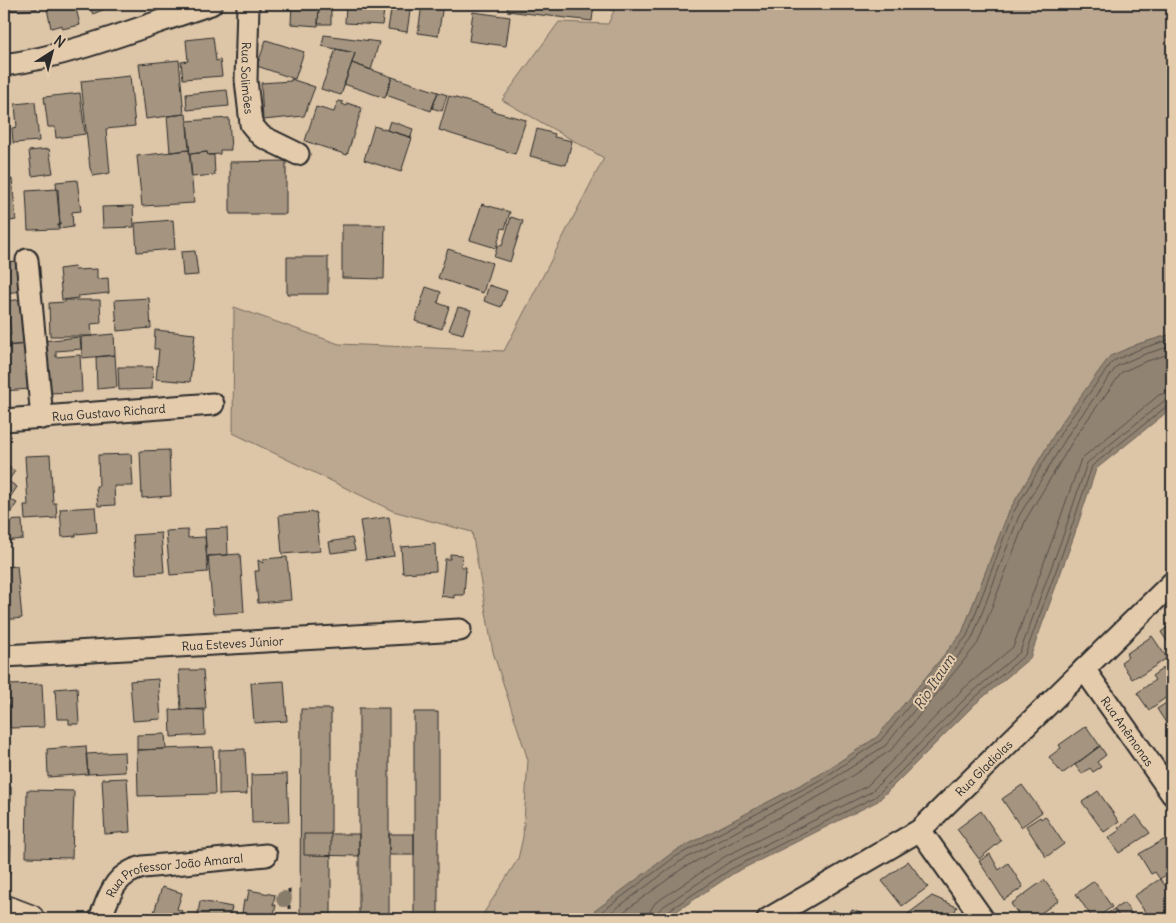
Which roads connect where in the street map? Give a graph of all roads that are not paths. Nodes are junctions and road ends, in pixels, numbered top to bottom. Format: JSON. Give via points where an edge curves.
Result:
{"nodes":[{"id":1,"x":211,"y":4,"type":"edge"},
{"id":2,"x":248,"y":4,"type":"edge"},
{"id":3,"x":4,"y":65,"type":"edge"},
{"id":4,"x":298,"y":154,"type":"dead end"},
{"id":5,"x":27,"y":260,"type":"dead end"},
{"id":6,"x":214,"y":404,"type":"dead end"},
{"id":7,"x":42,"y":418,"type":"junction"},
{"id":8,"x":4,"y":420,"type":"edge"},
{"id":9,"x":1172,"y":584,"type":"edge"},
{"id":10,"x":460,"y":630,"type":"dead end"},
{"id":11,"x":4,"y":656,"type":"edge"},
{"id":12,"x":1084,"y":669,"type":"junction"},
{"id":13,"x":1172,"y":794,"type":"edge"},
{"id":14,"x":920,"y":830,"type":"junction"},
{"id":15,"x":266,"y":854,"type":"dead end"},
{"id":16,"x":4,"y":909,"type":"edge"},
{"id":17,"x":30,"y":919,"type":"edge"},
{"id":18,"x":100,"y":919,"type":"edge"},
{"id":19,"x":768,"y":919,"type":"edge"},
{"id":20,"x":983,"y":919,"type":"edge"}],
"edges":[{"from":1,"to":3,"type":"street","via":[[64,53]]},
{"from":2,"to":4,"type":"street","name":"Rua Solimões","via":[[246,80],[251,124],[261,136]]},
{"from":5,"to":7,"type":"street"},
{"from":6,"to":7,"type":"street","name":"Rua Gustavo Richard"},
{"from":7,"to":8,"type":"street","name":"Rua Gustavo Richard"},
{"from":9,"to":12,"type":"street","name":"Rua Gladiolas"},
{"from":10,"to":11,"type":"street","name":"Rua Esteves Júnior"},
{"from":12,"to":13,"type":"street","name":"Rua Anêmonas"},
{"from":12,"to":14,"type":"street","name":"Rua Gladiolas"},
{"from":14,"to":19,"type":"street","name":"Rua Gladiolas"},
{"from":14,"to":20,"type":"street"},
{"from":15,"to":18,"type":"street","name":"Rua Professor João Amaral","via":[[132,870],[113,887]]},
{"from":16,"to":17,"type":"main road"}]}
